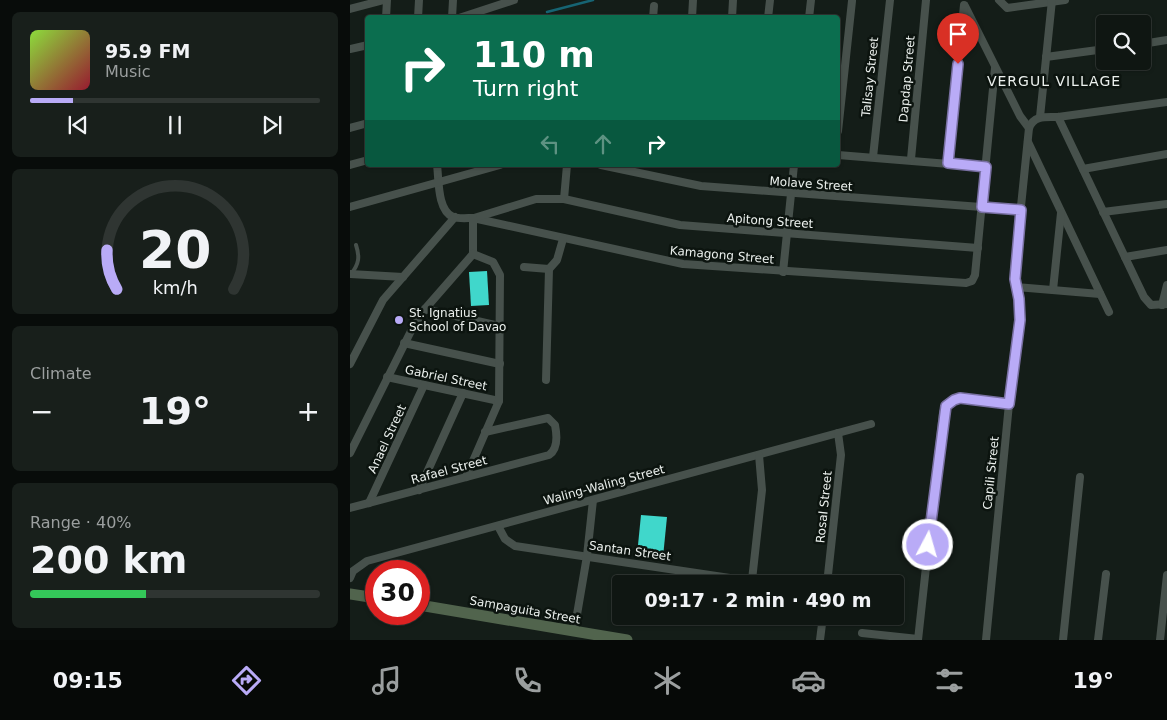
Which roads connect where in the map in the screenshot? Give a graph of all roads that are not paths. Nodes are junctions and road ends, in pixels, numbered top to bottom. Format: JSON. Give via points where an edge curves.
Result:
{"nodes":[{"id":1,"x":386,"y":0,"type":"edge"},
{"id":2,"x":419,"y":0,"type":"edge"},
{"id":3,"x":453,"y":0,"type":"edge"},
{"id":4,"x":486,"y":0,"type":"edge"},
{"id":5,"x":514,"y":0,"type":"edge"},
{"id":6,"x":693,"y":0,"type":"edge"},
{"id":7,"x":734,"y":0,"type":"edge"},
{"id":8,"x":770,"y":0,"type":"edge"},
{"id":9,"x":811,"y":0,"type":"edge"},
{"id":10,"x":890,"y":0,"type":"edge"},
{"id":11,"x":926,"y":0,"type":"edge"},
{"id":12,"x":999,"y":0,"type":"edge"},
{"id":13,"x":1065,"y":0,"type":"edge"},
{"id":14,"x":852,"y":1,"type":"edge"},
{"id":15,"x":1052,"y":1,"type":"edge"},
{"id":16,"x":963,"y":2,"type":"edge"},
{"id":17,"x":654,"y":6,"type":"dead end"},
{"id":18,"x":350,"y":9,"type":"edge"},
{"id":19,"x":485,"y":9,"type":"junction"},
{"id":20,"x":386,"y":15,"type":"edge"},
{"id":21,"x":418,"y":15,"type":"edge"},
{"id":22,"x":452,"y":15,"type":"edge"},
{"id":23,"x":468,"y":15,"type":"edge"},
{"id":24,"x":653,"y":15,"type":"edge"},
{"id":25,"x":692,"y":15,"type":"edge"},
{"id":26,"x":732,"y":15,"type":"edge"},
{"id":27,"x":768,"y":15,"type":"edge"},
{"id":28,"x":809,"y":15,"type":"edge"},
{"id":29,"x":1167,"y":40,"type":"edge"},
{"id":30,"x":1151,"y":43,"type":"edge"},
{"id":31,"x":365,"y":46,"type":"edge"},
{"id":32,"x":350,"y":49,"type":"edge"},
{"id":33,"x":1096,"y":50,"type":"edge"},
{"id":34,"x":1046,"y":58,"type":"junction"},
{"id":35,"x":995,"y":68,"type":"junction"},
{"id":36,"x":1167,"y":102,"type":"edge"},
{"id":37,"x":840,"y":112,"type":"edge"},
{"id":38,"x":1040,"y":117,"type":"junction"},
{"id":39,"x":1058,"y":117,"type":"junction"},
{"id":40,"x":365,"y":124,"type":"edge"},
{"id":41,"x":350,"y":128,"type":"edge"},
{"id":42,"x":1029,"y":128,"type":"junction"},
{"id":43,"x":1027,"y":141,"type":"junction"},
{"id":44,"x":1167,"y":154,"type":"edge"},
{"id":45,"x":840,"y":155,"type":"edge"},
{"id":46,"x":872,"y":156,"type":"junction"},
{"id":47,"x":911,"y":159,"type":"junction"},
{"id":48,"x":365,"y":161,"type":"edge"},
{"id":49,"x":948,"y":163,"type":"junction"},
{"id":50,"x":350,"y":165,"type":"edge"},
{"id":51,"x":437,"y":167,"type":"edge"},
{"id":52,"x":493,"y":167,"type":"edge"},
{"id":53,"x":567,"y":167,"type":"edge"},
{"id":54,"x":613,"y":167,"type":"edge"},
{"id":55,"x":794,"y":167,"type":"edge"},
{"id":56,"x":986,"y":167,"type":"junction"},
{"id":57,"x":1083,"y":169,"type":"junction"},
{"id":58,"x":439,"y":182,"type":"junction"},
{"id":59,"x":791,"y":194,"type":"junction"},
{"id":60,"x":564,"y":199,"type":"junction"},
{"id":61,"x":1167,"y":204,"type":"edge"},
{"id":62,"x":350,"y":207,"type":"edge"},
{"id":63,"x":982,"y":207,"type":"junction"},
{"id":64,"x":1021,"y":210,"type":"junction"},
{"id":65,"x":1103,"y":212,"type":"junction"},
{"id":66,"x":1062,"y":213,"type":"junction"},
{"id":67,"x":455,"y":218,"type":"junction"},
{"id":68,"x":473,"y":218,"type":"junction"},
{"id":69,"x":788,"y":234,"type":"junction"},
{"id":70,"x":562,"y":238,"type":"junction"},
{"id":71,"x":356,"y":245,"type":"dead end"},
{"id":72,"x":978,"y":248,"type":"junction"},
{"id":73,"x":1167,"y":250,"type":"edge"},
{"id":74,"x":473,"y":254,"type":"junction"},
{"id":75,"x":1125,"y":257,"type":"junction"},
{"id":76,"x":524,"y":267,"type":"dead end"},
{"id":77,"x":549,"y":269,"type":"junction"},
{"id":78,"x":783,"y":272,"type":"junction"},
{"id":79,"x":350,"y":275,"type":"edge"},
{"id":80,"x":402,"y":277,"type":"junction"},
{"id":81,"x":1167,"y":285,"type":"edge"},
{"id":82,"x":1016,"y":287,"type":"junction"},
{"id":83,"x":1053,"y":290,"type":"junction"},
{"id":84,"x":1100,"y":294,"type":"junction"},
{"id":85,"x":1165,"y":304,"type":"edge"},
{"id":86,"x":425,"y":309,"type":"junction"},
{"id":87,"x":1109,"y":312,"type":"dead end"},
{"id":88,"x":499,"y":326,"type":"junction"},
{"id":89,"x":404,"y":343,"type":"junction"},
{"id":90,"x":350,"y":364,"type":"edge"},
{"id":91,"x":500,"y":364,"type":"junction"},
{"id":92,"x":387,"y":377,"type":"junction"},
{"id":93,"x":546,"y":380,"type":"dead end"},
{"id":94,"x":424,"y":385,"type":"junction"},
{"id":95,"x":463,"y":393,"type":"junction"},
{"id":96,"x":499,"y":401,"type":"junction"},
{"id":97,"x":1009,"y":404,"type":"junction"},
{"id":98,"x":871,"y":424,"type":"dead end"},
{"id":99,"x":485,"y":432,"type":"junction"},
{"id":100,"x":838,"y":433,"type":"junction"},
{"id":101,"x":350,"y":453,"type":"edge"},
{"id":102,"x":759,"y":455,"type":"junction"},
{"id":103,"x":466,"y":477,"type":"junction"},
{"id":104,"x":1080,"y":477,"type":"dead end"},
{"id":105,"x":419,"y":490,"type":"junction"},
{"id":106,"x":593,"y":500,"type":"junction"},
{"id":107,"x":370,"y":503,"type":"junction"},
{"id":108,"x":350,"y":508,"type":"edge"},
{"id":109,"x":498,"y":526,"type":"junction"},
{"id":110,"x":587,"y":556,"type":"junction"},
{"id":111,"x":1106,"y":574,"type":"dead end"},
{"id":112,"x":718,"y":575,"type":"edge"},
{"id":113,"x":753,"y":575,"type":"edge"},
{"id":114,"x":828,"y":575,"type":"edge"},
{"id":115,"x":1167,"y":575,"type":"edge"},
{"id":116,"x":350,"y":578,"type":"edge"},
{"id":117,"x":350,"y":594,"type":"edge"},
{"id":118,"x":365,"y":596,"type":"edge"},
{"id":119,"x":430,"y":608,"type":"edge"},
{"id":120,"x":822,"y":625,"type":"edge"},
{"id":121,"x":862,"y":634,"type":"dead end"},
{"id":122,"x":573,"y":636,"type":"edge"},
{"id":123,"x":627,"y":640,"type":"edge"},
{"id":124,"x":820,"y":640,"type":"edge"},
{"id":125,"x":918,"y":640,"type":"edge"},
{"id":126,"x":986,"y":640,"type":"edge"},
{"id":127,"x":1063,"y":640,"type":"edge"},
{"id":128,"x":1098,"y":640,"type":"edge"},
{"id":129,"x":1160,"y":640,"type":"edge"}],
"edges":[{"from":1,"to":18,"type":"street"},
{"from":1,"to":20,"type":"street"},
{"from":2,"to":21,"type":"street"},
{"from":3,"to":22,"type":"street"},
{"from":4,"to":19,"type":"street"},
{"from":5,"to":19,"type":"street"},
{"from":6,"to":25,"type":"street"},
{"from":7,"to":26,"type":"street"},
{"from":8,"to":27,"type":"street"},
{"from":9,"to":28,"type":"street"},
{"from":10,"to":46,"type":"street","name":"Talisay Street"},
{"from":11,"to":47,"type":"street","name":"Dapdap Street"},
{"from":12,"to":15,"type":"street","via":[[1007,8]]},
{"from":13,"to":15,"type":"street"},
{"from":14,"to":37,"type":"street"},
{"from":15,"to":34,"type":"street"},
{"from":16,"to":35,"type":"street"},
{"from":16,"to":49,"type":"street"},
{"from":17,"to":24,"type":"street"},
{"from":19,"to":23,"type":"street"},
{"from":29,"to":30,"type":"street"},
{"from":31,"to":32,"type":"street"},
{"from":33,"to":34,"type":"street"},
{"from":34,"to":38,"type":"street"},
{"from":35,"to":42,"type":"street"},
{"from":35,"to":56,"type":"street"},
{"from":36,"to":39,"type":"street"},
{"from":38,"to":39,"type":"street"},
{"from":38,"to":42,"type":"street"},
{"from":39,"to":57,"type":"street"},
{"from":40,"to":41,"type":"street"},
{"from":42,"to":43,"type":"street","name":"Capili Street"},
{"from":43,"to":64,"type":"street","name":"Capili Street"},
{"from":43,"to":66,"type":"street"},
{"from":44,"to":57,"type":"street"},
{"from":45,"to":46,"type":"street"},
{"from":46,"to":47,"type":"street"},
{"from":47,"to":49,"type":"street"},
{"from":48,"to":50,"type":"street"},
{"from":49,"to":56,"type":"street"},
{"from":51,"to":58,"type":"street"},
{"from":52,"to":58,"type":"street"},
{"from":53,"to":60,"type":"street"},
{"from":54,"to":59,"type":"street","name":"Molave Street","via":[[685,183]]},
{"from":55,"to":59,"type":"street"},
{"from":56,"to":63,"type":"street"},
{"from":57,"to":65,"type":"street"},
{"from":58,"to":62,"type":"street"},
{"from":58,"to":67,"type":"street","via":[[444,206]]},
{"from":59,"to":63,"type":"street","name":"Molave Street"},
{"from":59,"to":69,"type":"street"},
{"from":60,"to":68,"type":"street","name":"Apitong Street","via":[[536,199]]},
{"from":60,"to":69,"type":"street","name":"Apitong Street","via":[[680,225]]},
{"from":61,"to":65,"type":"street"},
{"from":63,"to":64,"type":"street","name":"Molave Street"},
{"from":63,"to":72,"type":"street"},
{"from":64,"to":82,"type":"street","name":"Capili Street"},
{"from":65,"to":75,"type":"street"},
{"from":66,"to":83,"type":"street"},
{"from":66,"to":84,"type":"street"},
{"from":67,"to":68,"type":"street"},
{"from":67,"to":80,"type":"street"},
{"from":68,"to":70,"type":"street","name":"Kamagong Street"},
{"from":68,"to":74,"type":"street"},
{"from":69,"to":72,"type":"street","name":"Apitong Street"},
{"from":69,"to":78,"type":"street"},
{"from":70,"to":77,"type":"street","via":[[557,260]]},
{"from":70,"to":78,"type":"street","name":"Kamagong Street","via":[[683,264]]},
{"from":71,"to":79,"type":"lane","via":[[359,262]]},
{"from":72,"to":78,"type":"street","name":"Kamagong Street","via":[[975,275],[966,282]]},
{"from":73,"to":75,"type":"street"},
{"from":74,"to":86,"type":"street"},
{"from":74,"to":88,"type":"street","via":[[493,262],[499,271]]},
{"from":75,"to":85,"type":"street","via":[[1147,302],[1150,305]]},
{"from":76,"to":77,"type":"street"},
{"from":77,"to":93,"type":"street"},
{"from":79,"to":80,"type":"street"},
{"from":80,"to":90,"type":"street","via":[[373,318]]},
{"from":81,"to":85,"type":"street"},
{"from":82,"to":83,"type":"street"},
{"from":82,"to":97,"type":"street","name":"Capili Street","via":[[1020,309]]},
{"from":83,"to":84,"type":"street"},
{"from":84,"to":87,"type":"street"},
{"from":86,"to":88,"type":"street"},
{"from":86,"to":89,"type":"street"},
{"from":88,"to":91,"type":"street"},
{"from":89,"to":91,"type":"street"},
{"from":89,"to":92,"type":"street"},
{"from":91,"to":96,"type":"street"},
{"from":92,"to":94,"type":"street","name":"Gabriel Street"},
{"from":92,"to":101,"type":"street"},
{"from":94,"to":95,"type":"street","name":"Gabriel Street"},
{"from":94,"to":107,"type":"street","name":"Anael Street"},
{"from":95,"to":96,"type":"street","name":"Gabriel Street"},
{"from":95,"to":105,"type":"street"},
{"from":96,"to":99,"type":"street"},
{"from":97,"to":125,"type":"street","via":[[960,398],[946,406]]},
{"from":97,"to":126,"type":"street","name":"Capili Street"},
{"from":98,"to":100,"type":"street","name":"Waling-Waling Street"},
{"from":99,"to":103,"type":"street"},
{"from":99,"to":103,"type":"street","name":"Rafael Street","via":[[548,418],[556,429],[556,445],[553,452]]},
{"from":100,"to":102,"type":"street","name":"Waling-Waling Street"},
{"from":100,"to":114,"type":"street","name":"Rosal Street","via":[[841,455]]},
{"from":102,"to":106,"type":"street","name":"Waling-Waling Street"},
{"from":102,"to":113,"type":"street","via":[[762,490]]},
{"from":103,"to":105,"type":"street","name":"Rafael Street"},
{"from":104,"to":127,"type":"street"},
{"from":105,"to":107,"type":"street","name":"Rafael Street"},
{"from":106,"to":109,"type":"street","name":"Waling-Waling Street"},
{"from":106,"to":110,"type":"street"},
{"from":107,"to":108,"type":"street","name":"Rafael Street"},
{"from":109,"to":110,"type":"street","name":"Santan Street","via":[[504,539],[515,546]]},
{"from":109,"to":116,"type":"street","name":"Waling-Waling Street","via":[[367,561],[353,571]]},
{"from":110,"to":112,"type":"street","name":"Santan Street"},
{"from":110,"to":122,"type":"street"},
{"from":111,"to":128,"type":"street"},
{"from":115,"to":129,"type":"street"},
{"from":117,"to":118,"type":"street"},
{"from":119,"to":122,"type":"street","name":"Sampaguita Street"},
{"from":120,"to":124,"type":"street"},
{"from":121,"to":125,"type":"street"},
{"from":122,"to":123,"type":"street","name":"Sampaguita Street"}]}
